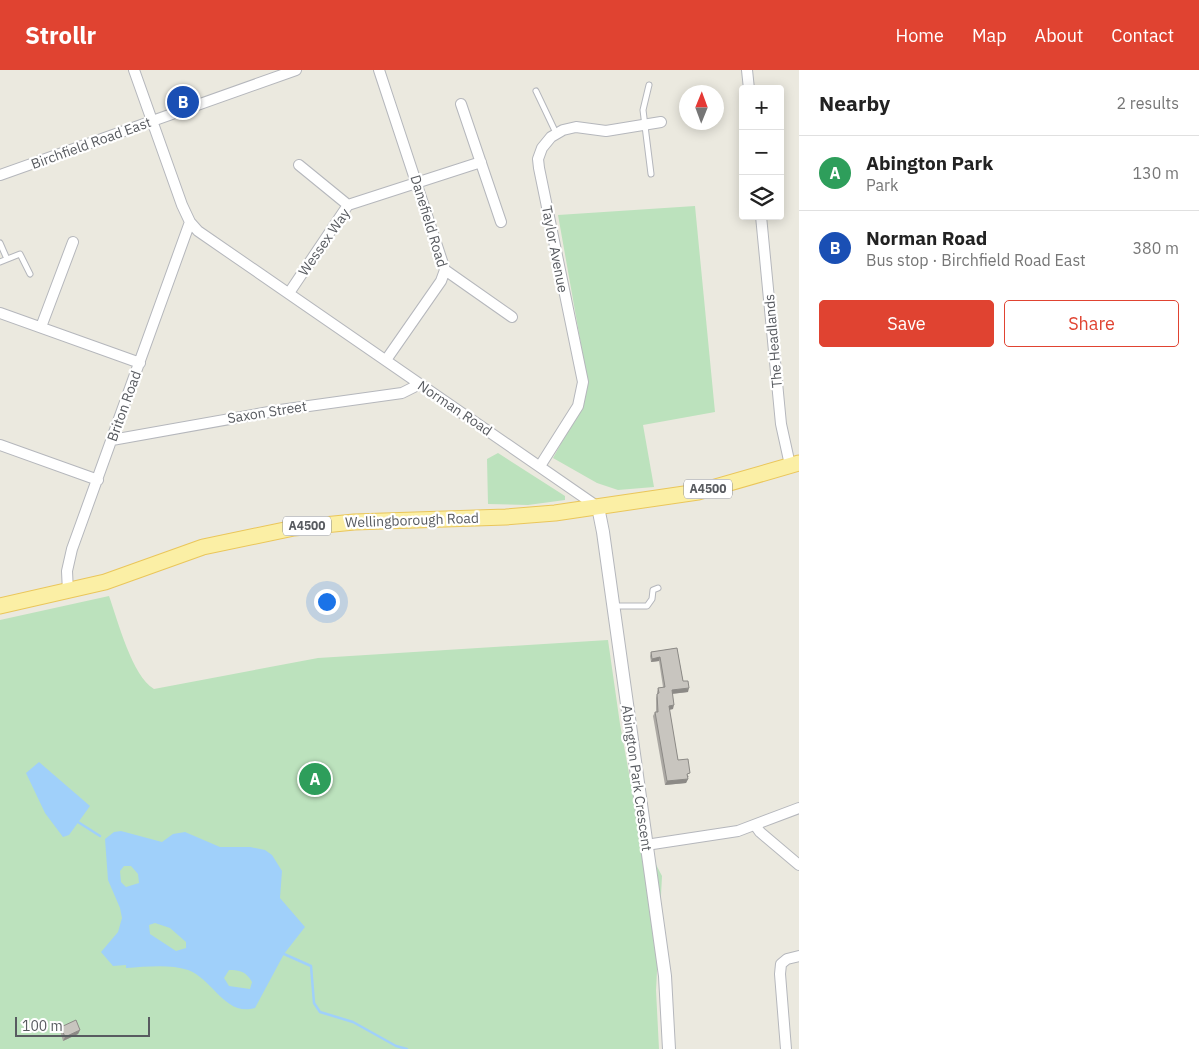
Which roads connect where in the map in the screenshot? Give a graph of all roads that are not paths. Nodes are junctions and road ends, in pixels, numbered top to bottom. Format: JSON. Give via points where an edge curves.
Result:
{"nodes":[{"id":1,"x":134,"y":70,"type":"edge"},
{"id":2,"x":296,"y":70,"type":"edge"},
{"id":3,"x":379,"y":70,"type":"edge"},
{"id":4,"x":747,"y":70,"type":"edge"},
{"id":5,"x":268,"y":74,"type":"edge"},
{"id":6,"x":649,"y":85,"type":"dead end"},
{"id":7,"x":749,"y":85,"type":"edge"},
{"id":8,"x":536,"y":91,"type":"dead end"},
{"id":9,"x":461,"y":104,"type":"dead end"},
{"id":10,"x":153,"y":121,"type":"junction"},
{"id":11,"x":661,"y":122,"type":"dead end"},
{"id":12,"x":645,"y":123,"type":"junction"},
{"id":13,"x":556,"y":133,"type":"junction"},
{"id":14,"x":481,"y":162,"type":"junction"},
{"id":15,"x":298,"y":165,"type":"dead end"},
{"id":16,"x":651,"y":174,"type":"dead end"},
{"id":17,"x":0,"y":175,"type":"edge"},
{"id":18,"x":418,"y":183,"type":"junction"},
{"id":19,"x":348,"y":205,"type":"junction"},
{"id":20,"x":761,"y":220,"type":"edge"},
{"id":21,"x":190,"y":222,"type":"junction"},
{"id":22,"x":501,"y":222,"type":"dead end"},
{"id":23,"x":73,"y":242,"type":"dead end"},
{"id":24,"x":0,"y":243,"type":"edge"},
{"id":25,"x":7,"y":259,"type":"junction"},
{"id":26,"x":0,"y":262,"type":"edge"},
{"id":27,"x":445,"y":270,"type":"junction"},
{"id":28,"x":30,"y":274,"type":"dead end"},
{"id":29,"x":289,"y":293,"type":"junction"},
{"id":30,"x":0,"y":313,"type":"edge"},
{"id":31,"x":512,"y":317,"type":"dead end"},
{"id":32,"x":41,"y":327,"type":"junction"},
{"id":33,"x":386,"y":360,"type":"junction"},
{"id":34,"x":140,"y":363,"type":"junction"},
{"id":35,"x":420,"y":384,"type":"junction"},
{"id":36,"x":112,"y":440,"type":"junction"},
{"id":37,"x":0,"y":445,"type":"edge"},
{"id":38,"x":794,"y":464,"type":"edge"},
{"id":39,"x":540,"y":466,"type":"junction"},
{"id":40,"x":98,"y":480,"type":"junction"},
{"id":41,"x":598,"y":507,"type":"junction"},
{"id":42,"x":658,"y":588,"type":"dead end"},
{"id":43,"x":68,"y":592,"type":"junction"},
{"id":44,"x":0,"y":606,"type":"edge"},
{"id":45,"x":614,"y":606,"type":"junction"},
{"id":46,"x":799,"y":808,"type":"edge"},
{"id":47,"x":755,"y":825,"type":"junction"},
{"id":48,"x":646,"y":844,"type":"junction"},
{"id":49,"x":799,"y":865,"type":"edge"},
{"id":50,"x":799,"y":956,"type":"edge"},
{"id":51,"x":669,"y":1049,"type":"edge"},
{"id":52,"x":786,"y":1049,"type":"edge"}],
"edges":[{"from":1,"to":10,"type":"street"},
{"from":2,"to":5,"type":"street","name":"Birchfield Road East"},
{"from":3,"to":18,"type":"street","name":"Danefield Road"},
{"from":4,"to":7,"type":"street"},
{"from":5,"to":10,"type":"street","name":"Birchfield Road East"},
{"from":6,"to":12,"type":"lane","via":[[644,100]]},
{"from":8,"to":13,"type":"lane"},
{"from":9,"to":14,"type":"street"},
{"from":10,"to":17,"type":"street","name":"Birchfield Road East"},
{"from":10,"to":21,"type":"street"},
{"from":11,"to":12,"type":"street"},
{"from":12,"to":13,"type":"street","via":[[606,131],[569,128]]},
{"from":12,"to":16,"type":"lane"},
{"from":13,"to":39,"type":"street","name":"Taylor Avenue","via":[[542,148],[538,160],[583,382],[578,406]]},
{"from":14,"to":18,"type":"street","name":"Wessex Way"},
{"from":14,"to":22,"type":"street"},
{"from":15,"to":19,"type":"street"},
{"from":18,"to":19,"type":"street","name":"Wessex Way"},
{"from":18,"to":27,"type":"street","name":"Danefield Road"},
{"from":19,"to":29,"type":"street","name":"Wessex Way"},
{"from":20,"to":38,"type":"street","name":"The Headlands","via":[[781,424]]},
{"from":21,"to":29,"type":"street","name":"Norman Road","via":[[210,240]]},
{"from":21,"to":34,"type":"street","name":"Briton Road"},
{"from":23,"to":32,"type":"street"},
{"from":24,"to":25,"type":"lane"},
{"from":25,"to":26,"type":"lane"},
{"from":25,"to":28,"type":"lane","via":[[20,254]]},
{"from":27,"to":31,"type":"street"},
{"from":27,"to":33,"type":"street","name":"Danefield Road","via":[[441,281]]},
{"from":29,"to":33,"type":"street","name":"Norman Road"},
{"from":30,"to":32,"type":"street"},
{"from":32,"to":34,"type":"street"},
{"from":33,"to":35,"type":"street","name":"Norman Road"},
{"from":34,"to":36,"type":"street","name":"Briton Road"},
{"from":35,"to":36,"type":"street","name":"Saxon Street","via":[[402,393],[280,410]]},
{"from":35,"to":39,"type":"street","name":"Norman Road"},
{"from":36,"to":40,"type":"street","name":"Briton Road"},
{"from":37,"to":40,"type":"street"},
{"from":38,"to":41,"type":"main road","name":"Wellingborough Road","number":"A4500","via":[[698,492]]},
{"from":39,"to":41,"type":"street","name":"Norman Road"},
{"from":40,"to":43,"type":"street","name":"Briton Road","via":[[68,561]]},
{"from":41,"to":43,"type":"main road","name":"Wellingborough Road","number":"A4500","via":[[506,517],[354,522],[294,528],[202,548]]},
{"from":41,"to":45,"type":"street","name":"Abington Park Crescent"},
{"from":42,"to":45,"type":"lane","via":[[653,590],[648,606]]},
{"from":43,"to":44,"type":"main road","name":"Wellingborough Road","number":"A4500"},
{"from":45,"to":48,"type":"street","name":"Abington Park Crescent"},
{"from":46,"to":47,"type":"street"},
{"from":47,"to":48,"type":"street","via":[[726,834]]},
{"from":47,"to":49,"type":"street"},
{"from":48,"to":51,"type":"street","name":"Abington Park Crescent","via":[[668,1004]]},
{"from":50,"to":52,"type":"street","via":[[781,964]]}]}
